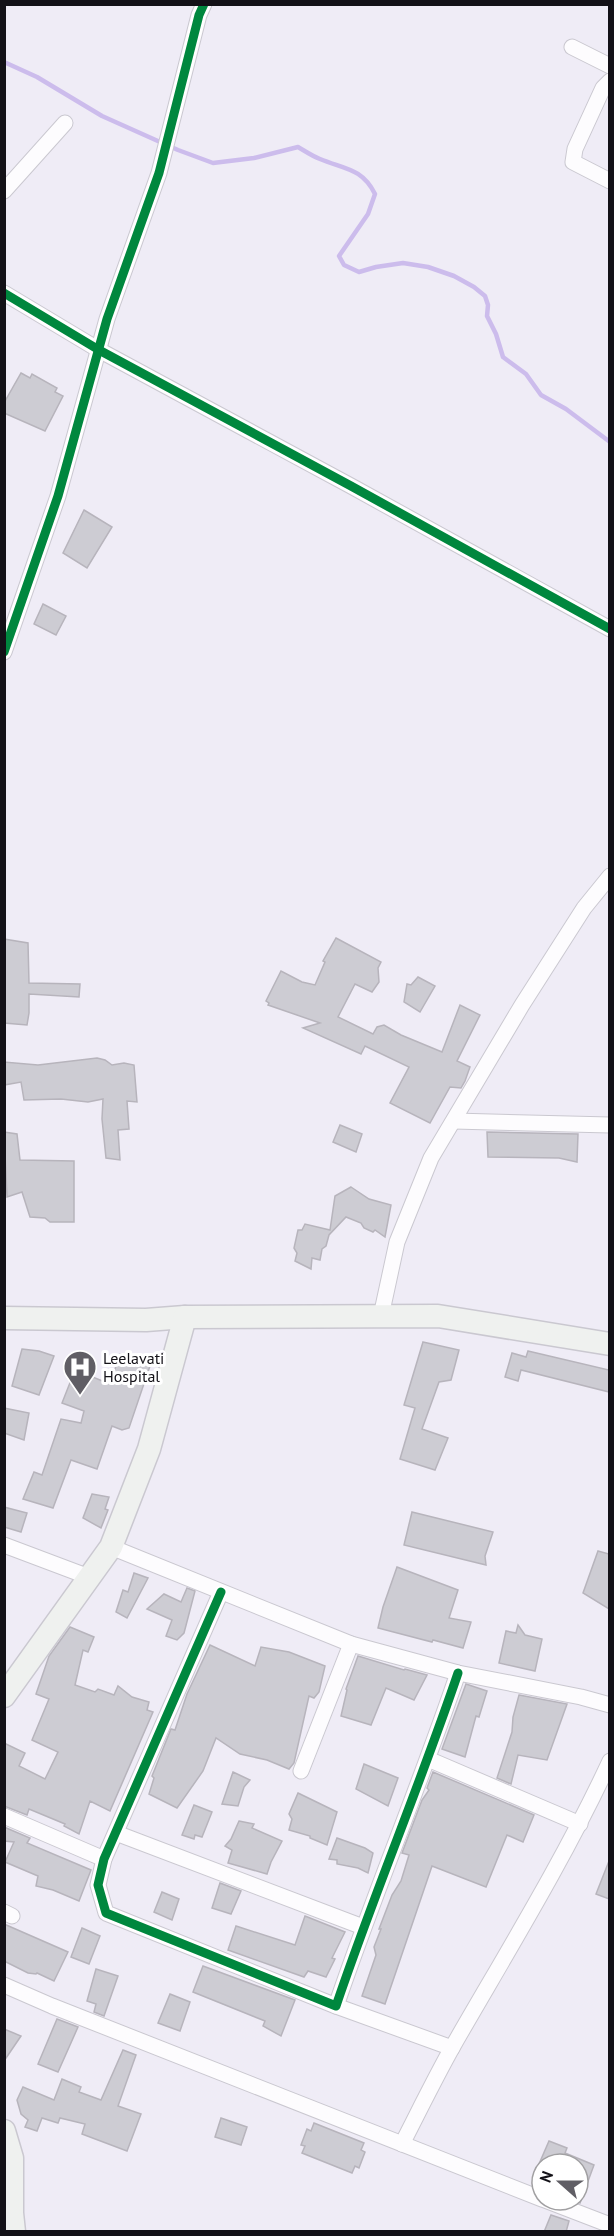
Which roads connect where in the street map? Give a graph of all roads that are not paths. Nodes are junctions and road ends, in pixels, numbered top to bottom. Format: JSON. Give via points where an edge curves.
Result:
{"nodes":[{"id":1,"x":204,"y":4,"type":"edge"},
{"id":2,"x":572,"y":47,"type":"dead end"},
{"id":3,"x":609,"y":66,"type":"edge"},
{"id":4,"x":609,"y":81,"type":"edge"},
{"id":5,"x":65,"y":123,"type":"dead end"},
{"id":6,"x":609,"y":181,"type":"edge"},
{"id":7,"x":4,"y":191,"type":"edge"},
{"id":8,"x":4,"y":293,"type":"edge"},
{"id":9,"x":99,"y":350,"type":"junction"},
{"id":10,"x":609,"y":629,"type":"edge"},
{"id":11,"x":4,"y":652,"type":"edge"},
{"id":12,"x":609,"y":876,"type":"edge"},
{"id":13,"x":454,"y":1121,"type":"junction"},
{"id":14,"x":609,"y":1125,"type":"edge"},
{"id":15,"x":381,"y":1316,"type":"junction"},
{"id":16,"x":186,"y":1317,"type":"junction"},
{"id":17,"x":4,"y":1318,"type":"edge"},
{"id":18,"x":609,"y":1344,"type":"edge"},
{"id":19,"x":4,"y":1545,"type":"edge"},
{"id":20,"x":111,"y":1547,"type":"junction"},
{"id":21,"x":89,"y":1577,"type":"junction"},
{"id":22,"x":221,"y":1592,"type":"junction"},
{"id":23,"x":351,"y":1644,"type":"junction"},
{"id":24,"x":458,"y":1673,"type":"junction"},
{"id":25,"x":4,"y":1695,"type":"edge"},
{"id":26,"x":609,"y":1705,"type":"edge"},
{"id":27,"x":428,"y":1759,"type":"junction"},
{"id":28,"x":609,"y":1761,"type":"edge"},
{"id":29,"x":301,"y":1771,"type":"dead end"},
{"id":30,"x":4,"y":1816,"type":"edge"},
{"id":31,"x":580,"y":1824,"type":"junction"},
{"id":32,"x":116,"y":1833,"type":"junction"},
{"id":33,"x":104,"y":1859,"type":"junction"},
{"id":34,"x":363,"y":1927,"type":"junction"},
{"id":35,"x":4,"y":1985,"type":"edge"},
{"id":36,"x":336,"y":2006,"type":"junction"},
{"id":37,"x":452,"y":2049,"type":"junction"},
{"id":38,"x":4,"y":2131,"type":"edge"},
{"id":39,"x":402,"y":2144,"type":"junction"},
{"id":40,"x":530,"y":2194,"type":"edge"},
{"id":41,"x":575,"y":2212,"type":"edge"},
{"id":42,"x":609,"y":2226,"type":"edge"},
{"id":43,"x":14,"y":2232,"type":"edge"}],
"edges":[{"from":1,"to":9,"type":"street","via":[[159,172]]},
{"from":2,"to":3,"type":"street"},
{"from":4,"to":6,"type":"street","via":[[575,149],[573,162]]},
{"from":5,"to":7,"type":"street"},
{"from":8,"to":9,"type":"street"},
{"from":9,"to":10,"type":"street"},
{"from":9,"to":11,"type":"street","via":[[58,496]]},
{"from":12,"to":13,"type":"street","via":[[571,928]]},
{"from":13,"to":14,"type":"street"},
{"from":13,"to":15,"type":"street","via":[[431,1158],[397,1242]]},
{"from":15,"to":16,"type":"main road"},
{"from":15,"to":18,"type":"main road","via":[[438,1316]]},
{"from":16,"to":17,"type":"main road"},
{"from":16,"to":20,"type":"main road","via":[[149,1449]]},
{"from":19,"to":21,"type":"street"},
{"from":20,"to":21,"type":"main road"},
{"from":20,"to":22,"type":"street"},
{"from":21,"to":25,"type":"main road"},
{"from":22,"to":23,"type":"street"},
{"from":22,"to":32,"type":"street"},
{"from":23,"to":24,"type":"street"},
{"from":23,"to":29,"type":"street"},
{"from":24,"to":26,"type":"street"},
{"from":24,"to":27,"type":"street"},
{"from":27,"to":31,"type":"street"},
{"from":27,"to":34,"type":"street"},
{"from":28,"to":31,"type":"street"},
{"from":30,"to":33,"type":"street"},
{"from":31,"to":37,"type":"street"},
{"from":32,"to":33,"type":"street"},
{"from":32,"to":34,"type":"street"},
{"from":33,"to":36,"type":"street","via":[[98,1885],[106,1913]]},
{"from":34,"to":36,"type":"street"},
{"from":35,"to":39,"type":"street"},
{"from":36,"to":37,"type":"street"},
{"from":37,"to":39,"type":"street"},
{"from":38,"to":43,"type":"main road","via":[[12,2158]]},
{"from":39,"to":40,"type":"street"},
{"from":41,"to":42,"type":"street"}]}
